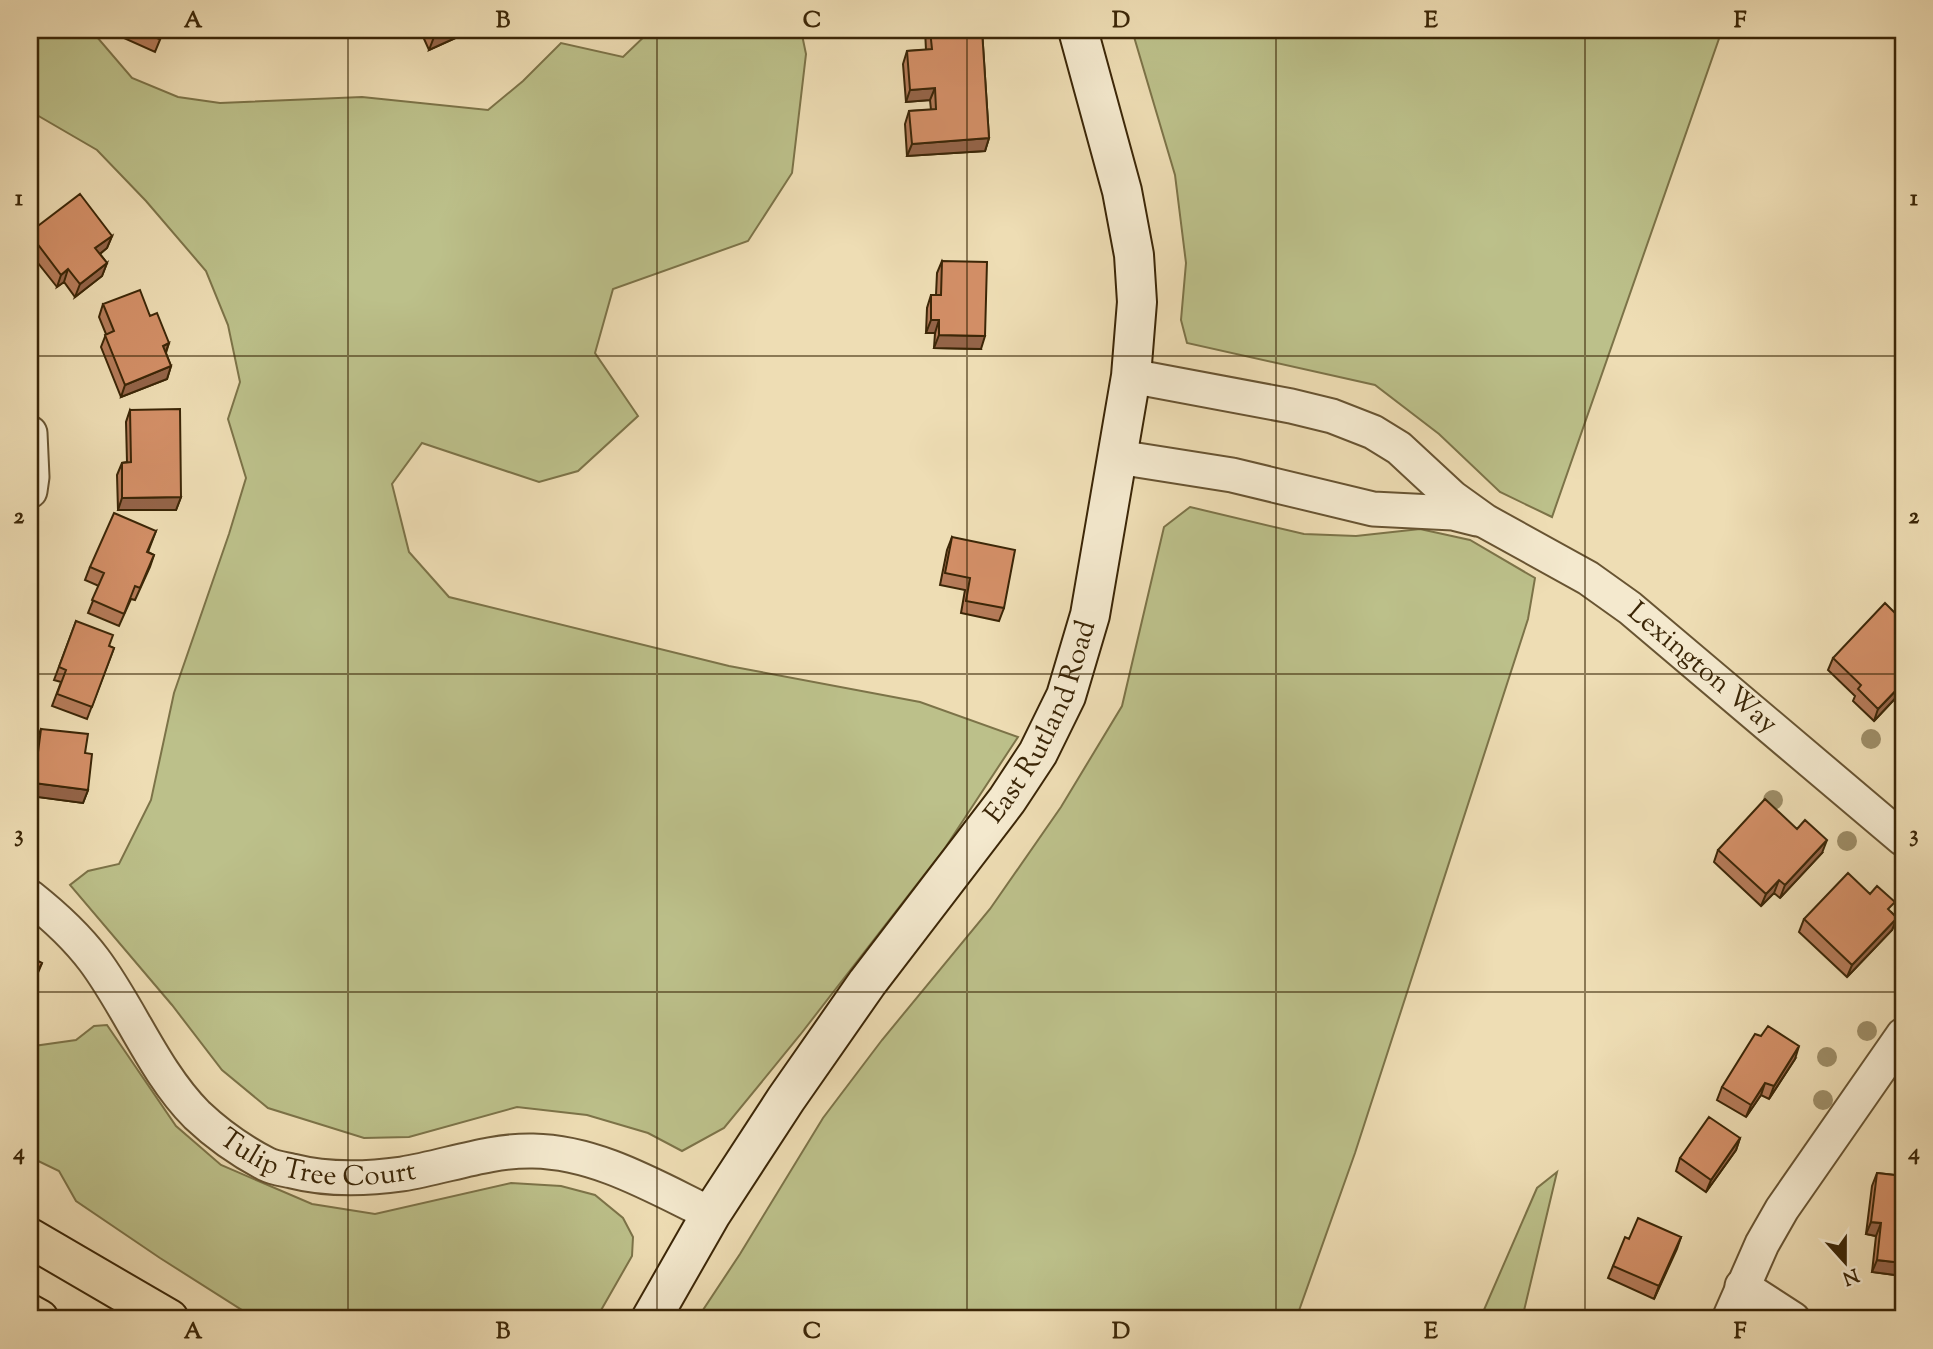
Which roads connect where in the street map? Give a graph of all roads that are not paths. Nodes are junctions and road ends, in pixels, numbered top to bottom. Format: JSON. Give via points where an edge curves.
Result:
{"nodes":[{"id":1,"x":1078,"y":30,"type":"edge"},
{"id":2,"x":1131,"y":376,"type":"junction"},
{"id":3,"x":30,"y":433,"type":"edge"},
{"id":4,"x":1118,"y":457,"type":"junction"},
{"id":5,"x":30,"y":491,"type":"edge"},
{"id":6,"x":1485,"y":521,"type":"junction"},
{"id":7,"x":1903,"y":839,"type":"edge"},
{"id":8,"x":30,"y":897,"type":"edge"},
{"id":9,"x":1903,"y":1035,"type":"edge"},
{"id":10,"x":711,"y":1214,"type":"junction"},
{"id":11,"x":30,"y":1238,"type":"edge"},
{"id":12,"x":1742,"y":1286,"type":"junction"},
{"id":13,"x":30,"y":1314,"type":"edge"},
{"id":14,"x":39,"y":1319,"type":"edge"},
{"id":15,"x":169,"y":1319,"type":"edge"},
{"id":16,"x":651,"y":1319,"type":"edge"},
{"id":17,"x":1729,"y":1319,"type":"edge"},
{"id":18,"x":1793,"y":1319,"type":"edge"}],
"edges":[{"from":1,"to":2,"type":"main road","name":"East Rutland Road","via":[[1122,191],[1133,255],[1136,302]]},
{"from":2,"to":4,"type":"main road","name":"East Rutland Road"},
{"from":2,"to":6,"type":"street","name":"Lexington Way","via":[[1292,406],[1373,432],[1399,448]]},
{"from":3,"to":5,"type":"street"},
{"from":4,"to":6,"type":"street","name":"Lexington Way","via":[[1232,475],[1373,509],[1453,513]]},
{"from":4,"to":10,"type":"main road","name":"East Rutland Road","via":[[1080,656],[1038,753],[824,1042]]},
{"from":6,"to":7,"type":"street","name":"Lexington Way","via":[[1588,578],[1630,608]]},
{"from":8,"to":10,"type":"street","name":"Tulip Tree Court","via":[[67,928],[94,960],[196,1114],[268,1165],[312,1177],[358,1178],[533,1151],[575,1156],[614,1168]]},
{"from":9,"to":12,"type":"street","via":[[1782,1209]]},
{"from":10,"to":16,"type":"main road","name":"East Rutland Road"},
{"from":11,"to":15,"type":"highway"},
{"from":12,"to":17,"type":"street"},
{"from":12,"to":18,"type":"street"},
{"from":13,"to":14,"type":"highway"}]}
